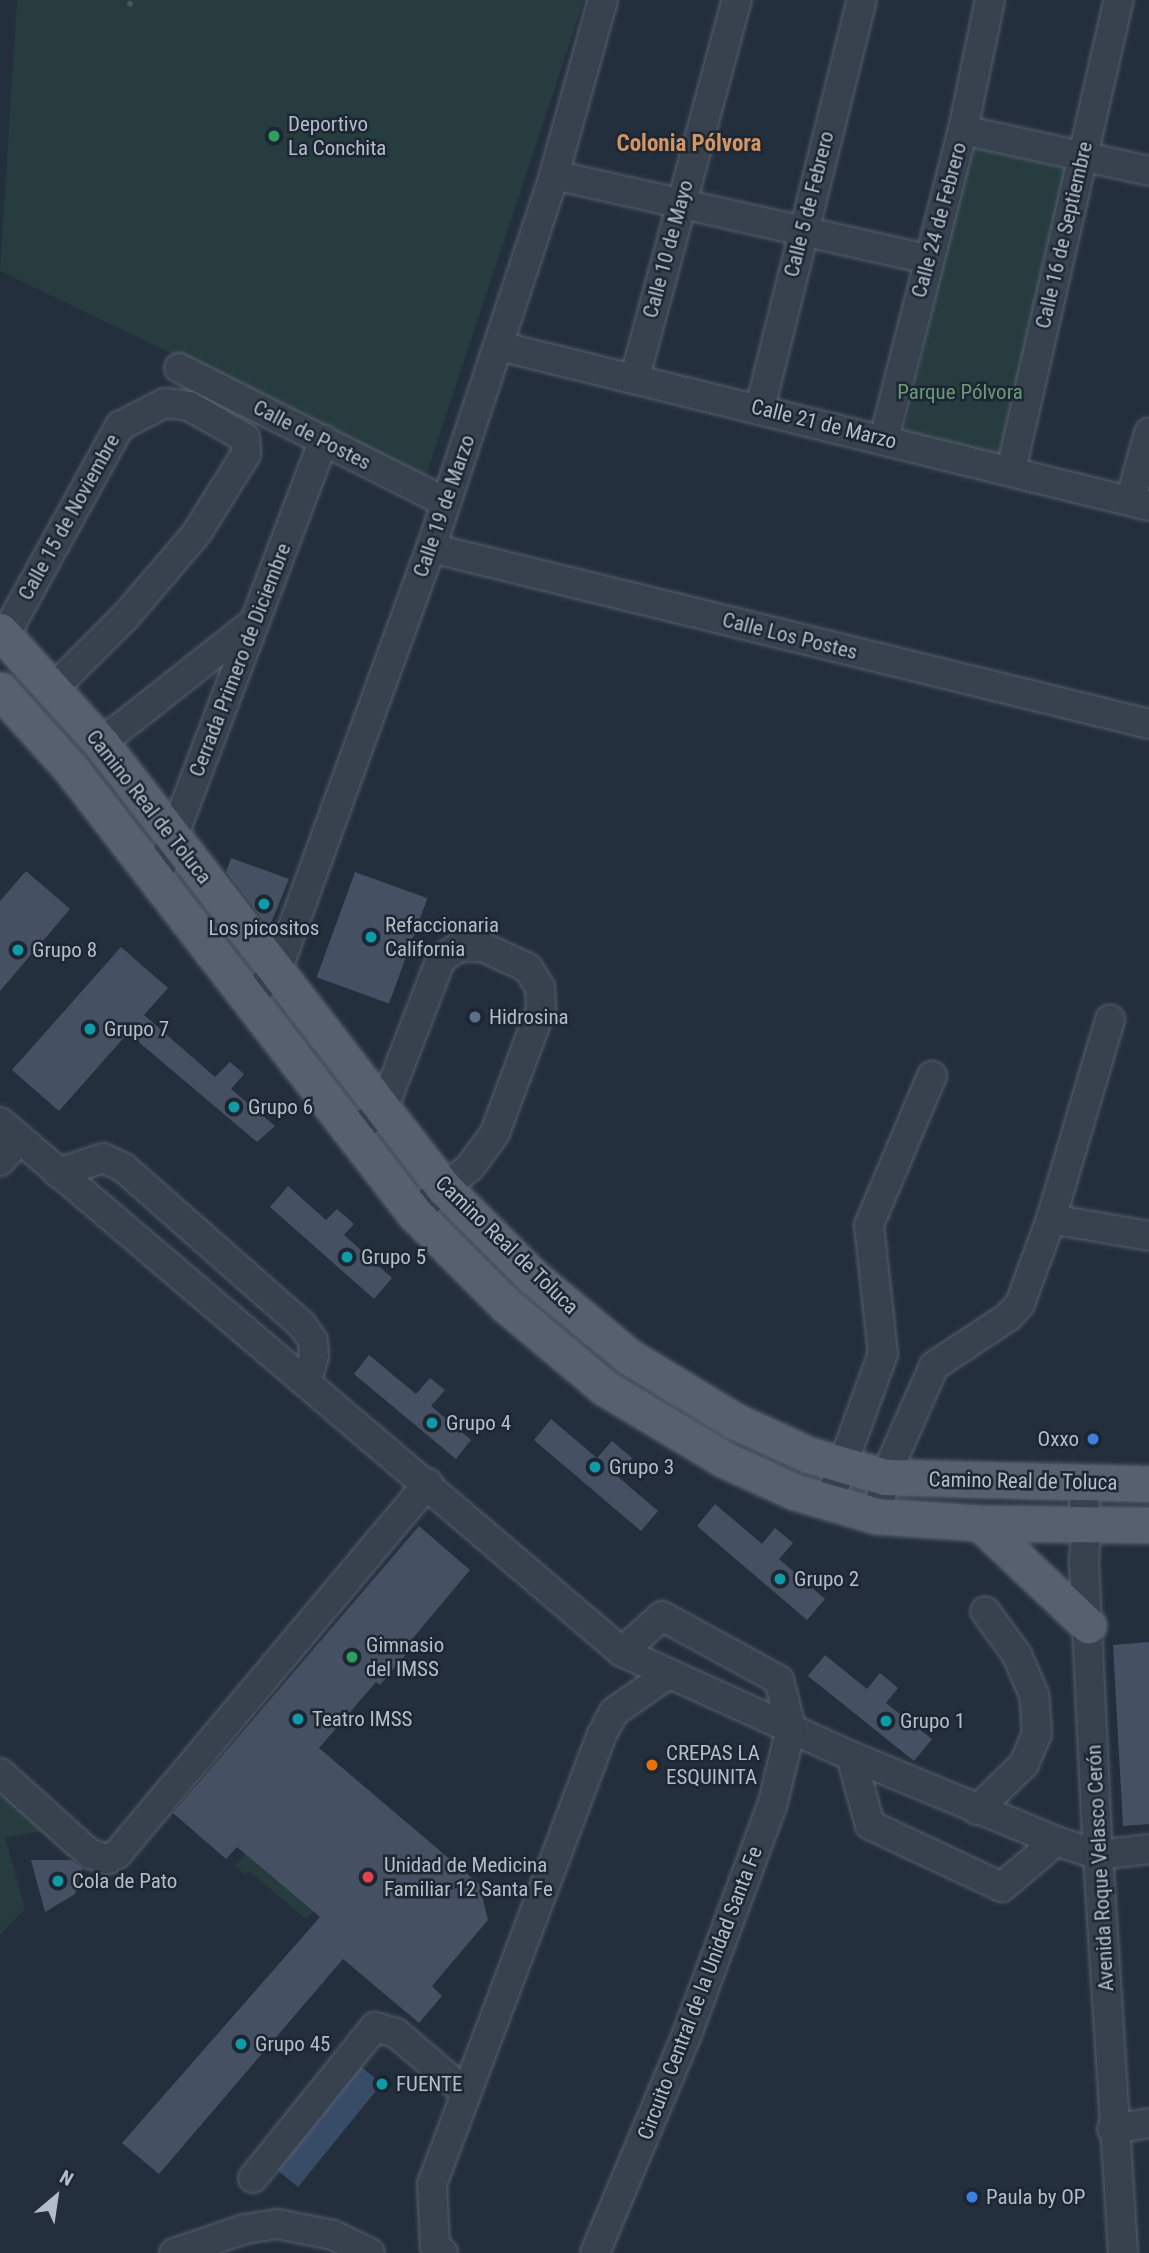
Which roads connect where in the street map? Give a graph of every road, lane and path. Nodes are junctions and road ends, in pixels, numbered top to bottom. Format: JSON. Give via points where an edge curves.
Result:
{"nodes":[{"id":1,"x":131,"y":0,"type":"edge"},
{"id":2,"x":603,"y":0,"type":"edge"},
{"id":3,"x":737,"y":0,"type":"edge"},
{"id":4,"x":862,"y":0,"type":"edge"},
{"id":5,"x":990,"y":0,"type":"edge"},
{"id":6,"x":1119,"y":0,"type":"edge"},
{"id":7,"x":129,"y":6,"type":"dead end"},
{"id":8,"x":963,"y":130,"type":"junction"},
{"id":9,"x":1082,"y":157,"type":"junction"},
{"id":10,"x":1149,"y":171,"type":"edge"},
{"id":11,"x":554,"y":175,"type":"junction"},
{"id":12,"x":678,"y":203,"type":"junction"},
{"id":13,"x":802,"y":230,"type":"junction"},
{"id":14,"x":928,"y":259,"type":"junction"},
{"id":15,"x":499,"y":346,"type":"junction"},
{"id":16,"x":179,"y":368,"type":"dead end"},
{"id":17,"x":635,"y":377,"type":"junction"},
{"id":18,"x":760,"y":408,"type":"junction"},
{"id":19,"x":1149,"y":433,"type":"edge"},
{"id":20,"x":884,"y":439,"type":"junction"},
{"id":21,"x":324,"y":440,"type":"junction"},
{"id":22,"x":1011,"y":470,"type":"junction"},
{"id":23,"x":446,"y":502,"type":"junction"},
{"id":24,"x":1140,"y":503,"type":"edge"},
{"id":25,"x":431,"y":548,"type":"junction"},
{"id":26,"x":255,"y":621,"type":"junction"},
{"id":27,"x":2,"y":633,"type":"edge"},
{"id":28,"x":30,"y":662,"type":"junction"},
{"id":29,"x":0,"y":688,"type":"edge"},
{"id":30,"x":54,"y":688,"type":"junction"},
{"id":31,"x":1147,"y":716,"type":"edge"},
{"id":32,"x":101,"y":743,"type":"junction"},
{"id":33,"x":171,"y":839,"type":"junction"},
{"id":34,"x":157,"y":880,"type":"junction"},
{"id":35,"x":278,"y":968,"type":"junction"},
{"id":36,"x":251,"y":998,"type":"junction"},
{"id":37,"x":1110,"y":1020,"type":"dead end"},
{"id":38,"x":932,"y":1076,"type":"dead end"},
{"id":39,"x":383,"y":1109,"type":"junction"},
{"id":40,"x":9,"y":1131,"type":"edge"},
{"id":41,"x":353,"y":1132,"type":"junction"},
{"id":42,"x":0,"y":1161,"type":"edge"},
{"id":43,"x":58,"y":1172,"type":"junction"},
{"id":44,"x":444,"y":1188,"type":"junction"},
{"id":45,"x":414,"y":1213,"type":"junction"},
{"id":46,"x":1052,"y":1219,"type":"junction"},
{"id":47,"x":1149,"y":1236,"type":"edge"},
{"id":48,"x":307,"y":1381,"type":"junction"},
{"id":49,"x":682,"y":1392,"type":"junction"},
{"id":50,"x":662,"y":1426,"type":"junction"},
{"id":51,"x":841,"y":1464,"type":"junction"},
{"id":52,"x":885,"y":1476,"type":"junction"},
{"id":53,"x":1082,"y":1482,"type":"junction"},
{"id":54,"x":428,"y":1483,"type":"junction"},
{"id":55,"x":1149,"y":1484,"type":"edge"},
{"id":56,"x":830,"y":1502,"type":"junction"},
{"id":57,"x":877,"y":1516,"type":"junction"},
{"id":58,"x":980,"y":1523,"type":"junction"},
{"id":59,"x":1087,"y":1525,"type":"junction"},
{"id":60,"x":1149,"y":1525,"type":"edge"},
{"id":61,"x":985,"y":1611,"type":"dead end"},
{"id":62,"x":1088,"y":1625,"type":"junction"},
{"id":63,"x":622,"y":1652,"type":"junction"},
{"id":64,"x":667,"y":1675,"type":"junction"},
{"id":65,"x":791,"y":1728,"type":"junction"},
{"id":66,"x":851,"y":1756,"type":"junction"},
{"id":67,"x":0,"y":1773,"type":"edge"},
{"id":68,"x":977,"y":1810,"type":"junction"},
{"id":69,"x":1056,"y":1842,"type":"junction"},
{"id":70,"x":1149,"y":1849,"type":"edge"},
{"id":71,"x":1098,"y":1855,"type":"junction"},
{"id":72,"x":467,"y":2093,"type":"junction"},
{"id":73,"x":1149,"y":2123,"type":"edge"},
{"id":74,"x":1112,"y":2129,"type":"junction"},
{"id":75,"x":253,"y":2178,"type":"dead end"},
{"id":76,"x":174,"y":2253,"type":"edge"},
{"id":77,"x":370,"y":2253,"type":"edge"},
{"id":78,"x":443,"y":2253,"type":"edge"},
{"id":79,"x":594,"y":2253,"type":"edge"},
{"id":80,"x":1122,"y":2253,"type":"edge"}],
"edges":[{"from":1,"to":7,"type":"path"},
{"from":2,"to":11,"type":"street","name":"Calle 19 de Marzo"},
{"from":3,"to":12,"type":"street","name":"Calle 10 de Mayo"},
{"from":4,"to":13,"type":"street","name":"Calle 5 de Febrero"},
{"from":5,"to":8,"type":"street","name":"Calle 24 de Febrero"},
{"from":6,"to":9,"type":"street","name":"Calle 16 de Septiembre"},
{"from":8,"to":9,"type":"street"},
{"from":8,"to":14,"type":"street","name":"Calle 24 de Febrero"},
{"from":9,"to":10,"type":"street"},
{"from":9,"to":22,"type":"street","name":"Calle 16 de Septiembre"},
{"from":11,"to":12,"type":"street"},
{"from":11,"to":15,"type":"street","name":"Calle 19 de Marzo"},
{"from":12,"to":13,"type":"street"},
{"from":12,"to":17,"type":"street","name":"Calle 10 de Mayo"},
{"from":13,"to":14,"type":"street"},
{"from":13,"to":18,"type":"street","name":"Calle 5 de Febrero"},
{"from":14,"to":20,"type":"street","name":"Calle 24 de Febrero"},
{"from":15,"to":17,"type":"street","name":"Calle 21 de Marzo"},
{"from":15,"to":23,"type":"street","name":"Calle 19 de Marzo"},
{"from":16,"to":21,"type":"street","name":"Calle de Postes"},
{"from":17,"to":18,"type":"street","name":"Calle 21 de Marzo"},
{"from":18,"to":20,"type":"street","name":"Calle 21 de Marzo"},
{"from":19,"to":24,"type":"street"},
{"from":20,"to":22,"type":"street","name":"Calle 21 de Marzo"},
{"from":21,"to":23,"type":"street","name":"Calle de Postes"},
{"from":21,"to":26,"type":"street","name":"Cerrada Primero de Diciembre"},
{"from":22,"to":24,"type":"street","name":"Calle 21 de Marzo"},
{"from":23,"to":25,"type":"street","name":"Calle 19 de Marzo"},
{"from":25,"to":31,"type":"street","name":"Calle Los Postes"},
{"from":25,"to":35,"type":"street","name":"Calle 19 de Marzo"},
{"from":26,"to":32,"type":"street"},
{"from":26,"to":33,"type":"street","name":"Cerrada Primero de Diciembre"},
{"from":27,"to":28,"type":"main road","name":"Camino Real de Toluca"},
{"from":27,"to":30,"type":"street","name":"Calle 15 de Noviembre","via":[[120,426],[165,403],[189,406],[245,438],[246,454],[196,534],[125,617]]},
{"from":28,"to":29,"type":"main road"},
{"from":28,"to":30,"type":"main road","name":"Camino Real de Toluca"},
{"from":29,"to":34,"type":"main road","name":"Camino Real de Toluca","via":[[71,769]]},
{"from":30,"to":32,"type":"main road","name":"Camino Real de Toluca"},
{"from":32,"to":33,"type":"main road","name":"Camino Real de Toluca"},
{"from":33,"to":34,"type":"street","name":"Cerrada Primero de Diciembre"},
{"from":33,"to":35,"type":"main road","name":"Camino Real de Toluca"},
{"from":34,"to":36,"type":"main road","name":"Camino Real de Toluca"},
{"from":35,"to":36,"type":"street","name":"Calle 19 de Marzo"},
{"from":35,"to":39,"type":"main road","name":"Camino Real de Toluca"},
{"from":36,"to":41,"type":"main road","name":"Camino Real de Toluca"},
{"from":37,"to":46,"type":"street"},
{"from":38,"to":51,"type":"street","via":[[869,1225],[883,1354]]},
{"from":39,"to":41,"type":"street"},
{"from":39,"to":44,"type":"main road","name":"Camino Real de Toluca"},
{"from":39,"to":44,"type":"street","via":[[441,959],[459,947],[483,947],[528,968],[540,986],[541,1009],[495,1133],[470,1167]]},
{"from":40,"to":42,"type":"street"},
{"from":40,"to":43,"type":"street"},
{"from":41,"to":45,"type":"main road","name":"Camino Real de Toluca"},
{"from":43,"to":48,"type":"street"},
{"from":43,"to":48,"type":"street","via":[[103,1158],[124,1168],[302,1325],[313,1341]]},
{"from":44,"to":45,"type":"street"},
{"from":44,"to":49,"type":"main road","name":"Camino Real de Toluca","via":[[551,1293],[628,1356]]},
{"from":45,"to":50,"type":"main road","name":"Camino Real de Toluca","via":[[506,1306],[605,1388]]},
{"from":46,"to":47,"type":"street"},
{"from":46,"to":52,"type":"street","via":[[1020,1304],[1009,1317],[934,1366]]},
{"from":48,"to":54,"type":"street"},
{"from":49,"to":50,"type":"main road"},
{"from":49,"to":51,"type":"main road","name":"Camino Real de Toluca","via":[[809,1455]]},
{"from":50,"to":56,"type":"main road","name":"Camino Real de Toluca","via":[[795,1492]]},
{"from":51,"to":52,"type":"main road","name":"Camino Real de Toluca"},
{"from":51,"to":56,"type":"street"},
{"from":52,"to":53,"type":"main road","name":"Camino Real de Toluca"},
{"from":52,"to":57,"type":"street"},
{"from":53,"to":55,"type":"main road","name":"Camino Real de Toluca"},
{"from":53,"to":59,"type":"street","name":"Avenida Roque Velasco Cerón"},
{"from":54,"to":63,"type":"street"},
{"from":54,"to":67,"type":"street","via":[[117,1854],[108,1859],[89,1854]]},
{"from":56,"to":57,"type":"main road","name":"Camino Real de Toluca"},
{"from":57,"to":58,"type":"main road","name":"Camino Real de Toluca"},
{"from":58,"to":59,"type":"main road","name":"Camino Real de Toluca"},
{"from":58,"to":62,"type":"main road"},
{"from":59,"to":60,"type":"main road","name":"Camino Real de Toluca"},
{"from":59,"to":62,"type":"street","name":"Avenida Roque Velasco Cerón"},
{"from":61,"to":68,"type":"street","via":[[1017,1655],[1030,1685],[1037,1734],[1024,1764]]},
{"from":62,"to":71,"type":"street","name":"Avenida Roque Velasco Cerón"},
{"from":63,"to":64,"type":"street"},
{"from":63,"to":65,"type":"street","via":[[662,1616],[779,1680]]},
{"from":64,"to":65,"type":"street"},
{"from":64,"to":72,"type":"street","via":[[614,1712],[602,1734]]},
{"from":65,"to":66,"type":"street"},
{"from":65,"to":79,"type":"street","name":"Circuito Central de la Unidad Santa Fe","via":[[772,1806],[692,2022]]},
{"from":66,"to":68,"type":"street"},
{"from":66,"to":69,"type":"street","via":[[870,1825],[1002,1887]]},
{"from":68,"to":69,"type":"street"},
{"from":69,"to":71,"type":"street"},
{"from":70,"to":71,"type":"street"},
{"from":71,"to":74,"type":"street","name":"Avenida Roque Velasco Cerón"},
{"from":72,"to":75,"type":"street","via":[[396,2032],[375,2027]]},
{"from":72,"to":78,"type":"street","via":[[432,2184],[435,2246]]},
{"from":73,"to":74,"type":"street"},
{"from":74,"to":80,"type":"street","name":"Avenida Roque Velasco Cerón"},
{"from":76,"to":77,"type":"street","via":[[276,2224],[333,2235]]}]}
